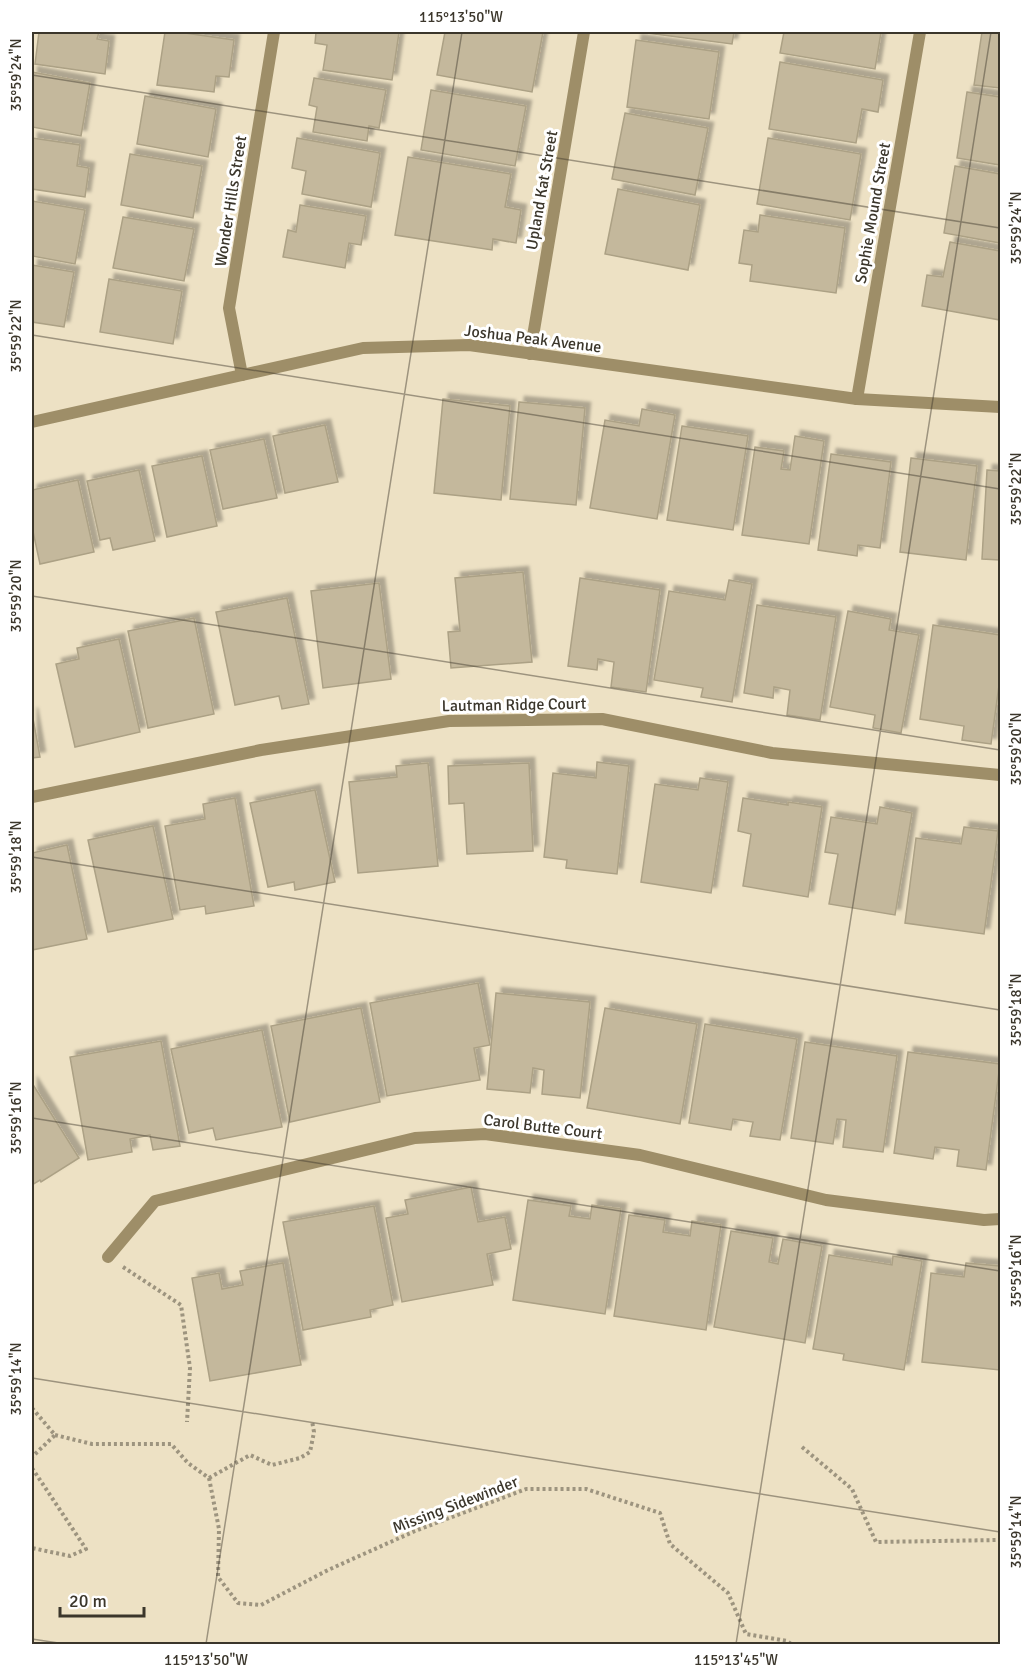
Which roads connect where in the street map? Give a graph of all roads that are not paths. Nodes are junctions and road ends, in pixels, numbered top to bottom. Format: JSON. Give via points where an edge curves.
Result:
{"nodes":[{"id":1,"x":274,"y":32,"type":"edge"},
{"id":2,"x":584,"y":32,"type":"edge"},
{"id":3,"x":920,"y":32,"type":"edge"},
{"id":4,"x":530,"y":354,"type":"junction"},
{"id":5,"x":242,"y":375,"type":"junction"},
{"id":6,"x":858,"y":399,"type":"junction"},
{"id":7,"x":1000,"y":407,"type":"edge"},
{"id":8,"x":32,"y":422,"type":"edge"},
{"id":9,"x":1000,"y":775,"type":"edge"},
{"id":10,"x":32,"y":797,"type":"edge"},
{"id":11,"x":1000,"y":1219,"type":"edge"},
{"id":12,"x":108,"y":1257,"type":"road end"}],
"edges":[{"from":1,"to":5,"type":"street","name":"Wonder Hills Street","via":[[229,308]]},
{"from":2,"to":4,"type":"street","name":"Upland Kat Street"},
{"from":3,"to":6,"type":"street","name":"Sophie Mound Street"},
{"from":4,"to":5,"type":"street","name":"Joshua Peak Avenue","via":[[469,345],[363,348]]},
{"from":4,"to":6,"type":"street","name":"Joshua Peak Avenue"},
{"from":5,"to":8,"type":"street","name":"Joshua Peak Avenue"},
{"from":6,"to":7,"type":"street","name":"Joshua Peak Avenue"},
{"from":9,"to":10,"type":"street","name":"Lautman Ridge Court","via":[[772,753],[602,719],[449,720],[261,750]]},
{"from":11,"to":12,"type":"street","name":"Carol Butte Court","via":[[826,1200],[640,1155],[485,1134],[415,1138],[154,1201]]}]}
